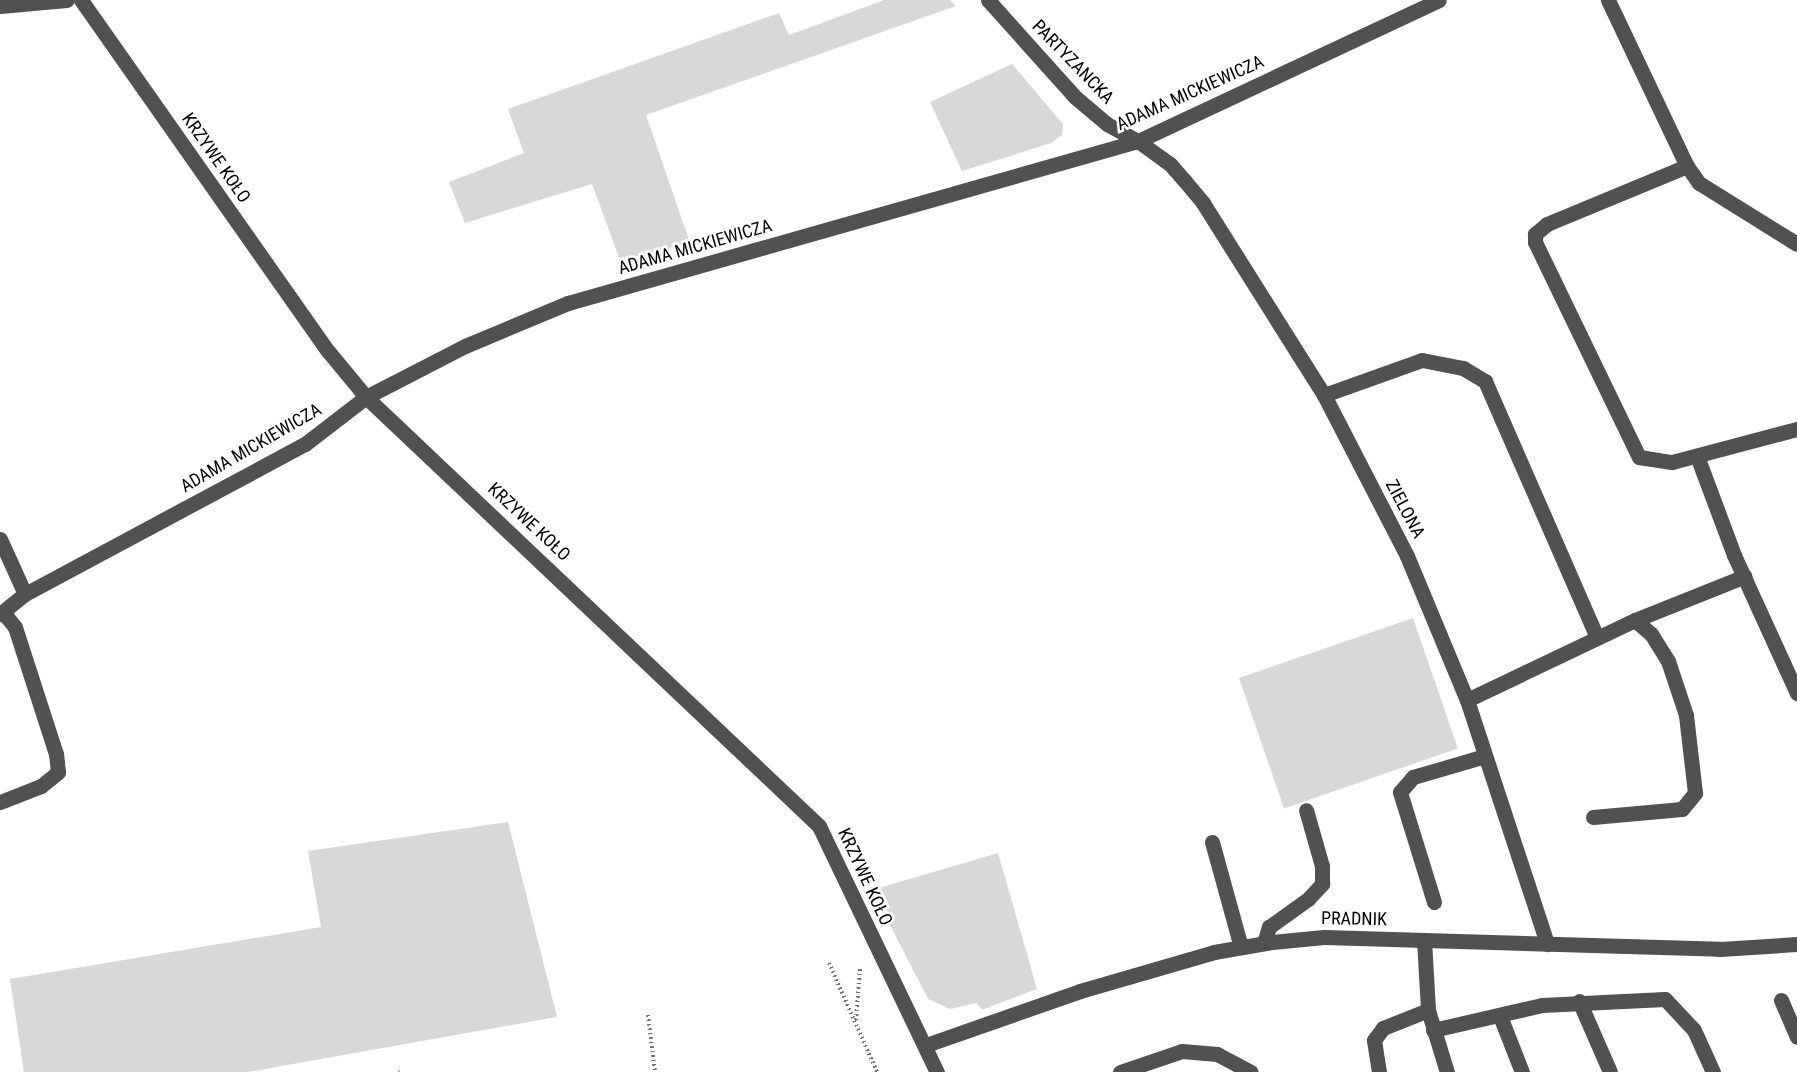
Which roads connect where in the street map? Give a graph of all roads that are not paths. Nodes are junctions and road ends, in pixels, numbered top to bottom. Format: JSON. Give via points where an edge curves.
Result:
{"nodes":[{"id":1,"x":67,"y":0,"type":"edge"},
{"id":2,"x":81,"y":0,"type":"edge"},
{"id":3,"x":988,"y":0,"type":"edge"},
{"id":4,"x":1439,"y":0,"type":"edge"},
{"id":5,"x":1608,"y":0,"type":"edge"},
{"id":6,"x":0,"y":6,"type":"edge"},
{"id":7,"x":1138,"y":141,"type":"junction"},
{"id":8,"x":1687,"y":166,"type":"junction"},
{"id":9,"x":1797,"y":244,"type":"edge"},
{"id":10,"x":1323,"y":395,"type":"junction"},
{"id":11,"x":366,"y":397,"type":"junction"},
{"id":12,"x":1797,"y":429,"type":"edge"},
{"id":13,"x":1697,"y":456,"type":"junction"},
{"id":14,"x":0,"y":539,"type":"edge"},
{"id":15,"x":1745,"y":576,"type":"junction"},
{"id":16,"x":25,"y":594,"type":"junction"},
{"id":17,"x":1,"y":613,"type":"edge"},
{"id":18,"x":1635,"y":620,"type":"junction"},
{"id":19,"x":1597,"y":637,"type":"junction"},
{"id":20,"x":1797,"y":693,"type":"edge"},
{"id":21,"x":1467,"y":700,"type":"junction"},
{"id":22,"x":1485,"y":756,"type":"junction"},
{"id":23,"x":0,"y":802,"type":"edge"},
{"id":24,"x":1306,"y":810,"type":"dead end"},
{"id":25,"x":1593,"y":817,"type":"dead end"},
{"id":26,"x":1212,"y":842,"type":"dead end"},
{"id":27,"x":1434,"y":902,"type":"dead end"},
{"id":28,"x":1424,"y":940,"type":"junction"},
{"id":29,"x":1264,"y":944,"type":"junction"},
{"id":30,"x":1547,"y":944,"type":"junction"},
{"id":31,"x":1797,"y":944,"type":"edge"},
{"id":32,"x":1241,"y":948,"type":"junction"},
{"id":33,"x":1781,"y":1000,"type":"dead end"},
{"id":34,"x":1579,"y":1001,"type":"junction"},
{"id":35,"x":1428,"y":1010,"type":"junction"},
{"id":36,"x":1500,"y":1016,"type":"junction"},
{"id":37,"x":1433,"y":1030,"type":"junction"},
{"id":38,"x":1797,"y":1037,"type":"edge"},
{"id":39,"x":926,"y":1045,"type":"junction"},
{"id":40,"x":937,"y":1072,"type":"edge"},
{"id":41,"x":1120,"y":1072,"type":"edge"},
{"id":42,"x":1251,"y":1072,"type":"edge"},
{"id":43,"x":1379,"y":1072,"type":"edge"},
{"id":44,"x":1447,"y":1072,"type":"edge"},
{"id":45,"x":1522,"y":1072,"type":"edge"},
{"id":46,"x":1610,"y":1072,"type":"edge"},
{"id":47,"x":1713,"y":1072,"type":"edge"}],
"edges":[{"from":1,"to":6,"type":"street"},
{"from":2,"to":11,"type":"street","name":"KRZYWE KOŁO","via":[[328,351]]},
{"from":3,"to":7,"type":"street","name":"PARTYZANCKA","via":[[1075,97],[1107,124]]},
{"from":4,"to":7,"type":"street","name":"ADAMA MICKIEWICZA"},
{"from":5,"to":8,"type":"street"},
{"from":7,"to":10,"type":"street","name":"ZIELONA","via":[[1170,164],[1203,203]]},
{"from":7,"to":11,"type":"street","name":"ADAMA MICKIEWICZA","via":[[568,303],[415,369]]},
{"from":8,"to":9,"type":"street","via":[[1718,197]]},
{"from":8,"to":13,"type":"street","via":[[1546,224],[1535,234],[1535,242],[1633,450],[1639,457],[1657,462]]},
{"from":10,"to":19,"type":"street","via":[[1422,360],[1463,368],[1485,381]]},
{"from":10,"to":21,"type":"street","name":"ZIELONA","via":[[1407,556]]},
{"from":11,"to":16,"type":"street","name":"ADAMA MICKIEWICZA","via":[[305,444]]},
{"from":11,"to":39,"type":"street","name":"KRZYWE KOŁO","via":[[819,826]]},
{"from":12,"to":13,"type":"street"},
{"from":13,"to":15,"type":"street"},
{"from":14,"to":16,"type":"street"},
{"from":15,"to":18,"type":"street"},
{"from":15,"to":20,"type":"street"},
{"from":16,"to":17,"type":"street","name":"ADAMA MICKIEWICZA"},
{"from":17,"to":23,"type":"street","via":[[15,627],[56,753],[58,772],[41,786]]},
{"from":18,"to":19,"type":"street"},
{"from":18,"to":25,"type":"street","via":[[1651,634],[1672,672],[1686,714],[1695,793],[1682,809]]},
{"from":19,"to":21,"type":"street"},
{"from":21,"to":22,"type":"street","name":"ZIELONA"},
{"from":22,"to":27,"type":"street","via":[[1413,777],[1400,792]]},
{"from":22,"to":30,"type":"street","name":"ZIELONA"},
{"from":24,"to":29,"type":"street","via":[[1322,866],[1322,884],[1269,927]]},
{"from":26,"to":32,"type":"street"},
{"from":28,"to":29,"type":"street","name":"PRADNIK","via":[[1323,937]]},
{"from":28,"to":30,"type":"street","name":"PRADNIK"},
{"from":28,"to":35,"type":"street"},
{"from":29,"to":32,"type":"street","name":"PRADNIK"},
{"from":30,"to":31,"type":"street","name":"PRADNIK","via":[[1720,948]]},
{"from":32,"to":39,"type":"street","name":"PRADNIK","via":[[1080,991]]},
{"from":33,"to":38,"type":"street"},
{"from":34,"to":36,"type":"street"},
{"from":34,"to":46,"type":"street"},
{"from":34,"to":47,"type":"street","via":[[1665,999],[1694,1030]]},
{"from":35,"to":37,"type":"street"},
{"from":35,"to":43,"type":"street","via":[[1383,1028],[1374,1040]]},
{"from":36,"to":37,"type":"street"},
{"from":36,"to":45,"type":"street"},
{"from":37,"to":44,"type":"street"},
{"from":39,"to":40,"type":"street","name":"KRZYWE KOŁO"},
{"from":41,"to":42,"type":"street","via":[[1182,1051],[1216,1054]]}]}
